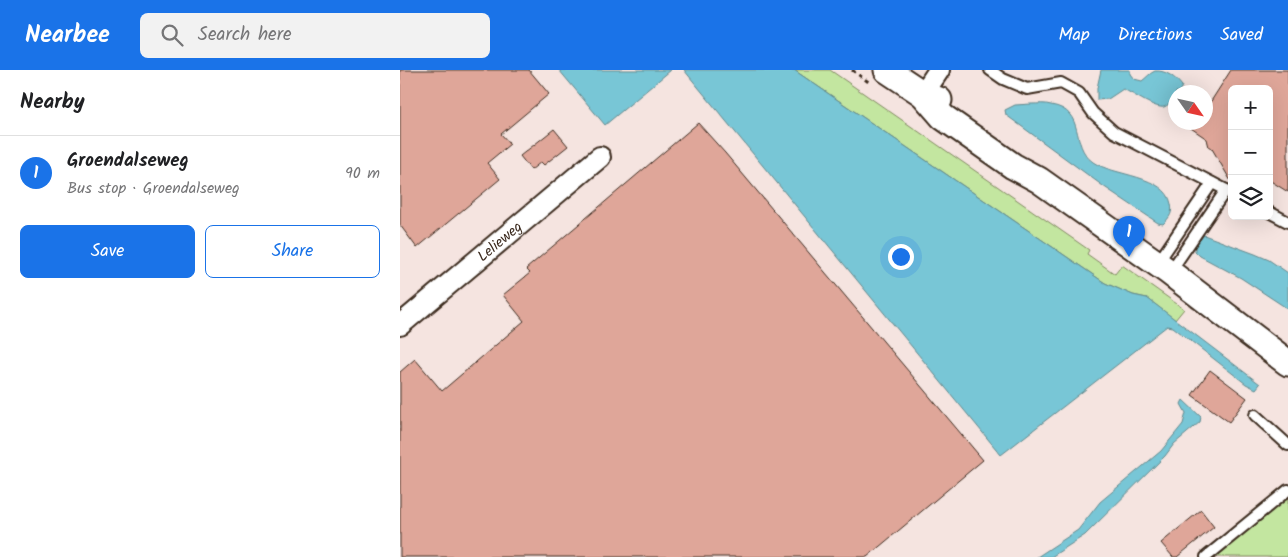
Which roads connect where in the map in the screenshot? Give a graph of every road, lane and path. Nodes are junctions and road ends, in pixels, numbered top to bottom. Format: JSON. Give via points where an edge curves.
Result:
{"nodes":[{"id":1,"x":886,"y":70,"type":"edge"},
{"id":2,"x":939,"y":70,"type":"edge"},
{"id":3,"x":990,"y":70,"type":"edge"},
{"id":4,"x":923,"y":94,"type":"junction"},
{"id":5,"x":600,"y":157,"type":"dead end"},
{"id":6,"x":1212,"y":183,"type":"junction"},
{"id":7,"x":1228,"y":191,"type":"edge"},
{"id":8,"x":1228,"y":192,"type":"edge"},
{"id":9,"x":1273,"y":214,"type":"edge"},
{"id":10,"x":1288,"y":222,"type":"edge"},
{"id":11,"x":1163,"y":268,"type":"junction"},
{"id":12,"x":400,"y":325,"type":"edge"},
{"id":13,"x":1288,"y":363,"type":"edge"},
{"id":14,"x":1255,"y":415,"type":"dead end"},
{"id":15,"x":1288,"y":445,"type":"edge"},
{"id":16,"x":1288,"y":490,"type":"edge"},
{"id":17,"x":1206,"y":557,"type":"edge"}],
"edges":[{"from":1,"to":4,"type":"street"},
{"from":2,"to":4,"type":"street"},
{"from":3,"to":6,"type":"lane","via":[[1027,89],[1061,83],[1079,93],[1093,114],[1114,132]]},
{"from":4,"to":11,"type":"street","via":[[951,104],[996,136],[1023,158],[1039,180]]},
{"from":5,"to":12,"type":"street","name":"Lelieweg"},
{"from":6,"to":7,"type":"lane"},
{"from":6,"to":11,"type":"lane"},
{"from":8,"to":11,"type":"lane"},
{"from":9,"to":10,"type":"lane"},
{"from":11,"to":13,"type":"street"},
{"from":14,"to":15,"type":"lane"},
{"from":16,"to":17,"type":"lane"}]}
